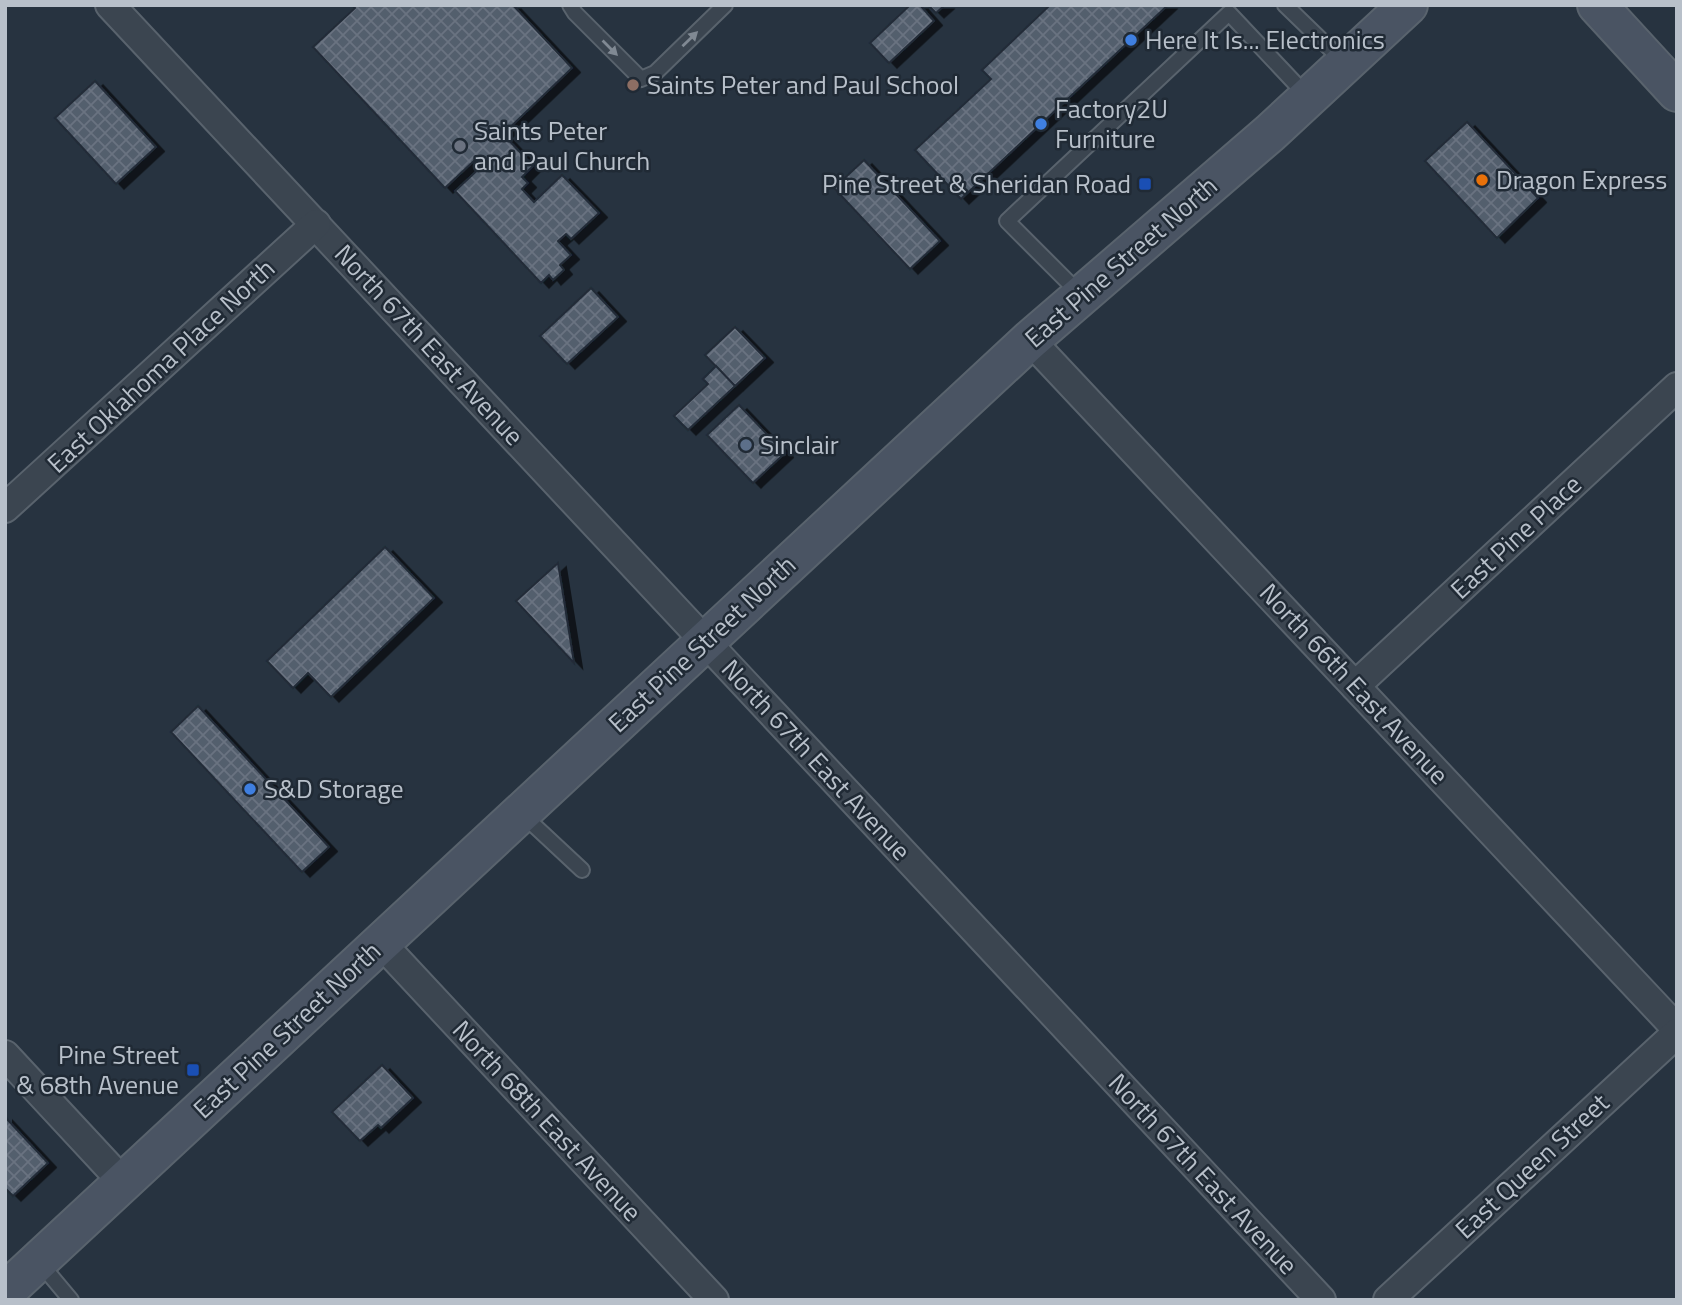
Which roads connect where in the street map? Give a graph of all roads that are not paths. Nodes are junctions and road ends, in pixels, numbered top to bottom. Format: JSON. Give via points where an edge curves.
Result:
{"nodes":[{"id":1,"x":110,"y":5,"type":"edge"},
{"id":2,"x":570,"y":5,"type":"edge"},
{"id":3,"x":725,"y":5,"type":"edge"},
{"id":4,"x":1285,"y":5,"type":"edge"},
{"id":5,"x":1408,"y":5,"type":"edge"},
{"id":6,"x":1597,"y":5,"type":"edge"},
{"id":7,"x":1345,"y":63,"type":"junction"},
{"id":8,"x":1677,"y":92,"type":"edge"},
{"id":9,"x":1308,"y":97,"type":"junction"},
{"id":10,"x":316,"y":223,"type":"junction"},
{"id":11,"x":1081,"y":295,"type":"junction"},
{"id":12,"x":1030,"y":340,"type":"junction"},
{"id":13,"x":1677,"y":387,"type":"edge"},
{"id":14,"x":5,"y":508,"type":"edge"},
{"id":15,"x":706,"y":642,"type":"junction"},
{"id":16,"x":1355,"y":686,"type":"junction"},
{"id":17,"x":520,"y":813,"type":"junction"},
{"id":18,"x":582,"y":870,"type":"dead end"},
{"id":19,"x":381,"y":943,"type":"junction"},
{"id":20,"x":1677,"y":1031,"type":"edge"},
{"id":21,"x":5,"y":1055,"type":"edge"},
{"id":22,"x":123,"y":1182,"type":"junction"},
{"id":23,"x":38,"y":1261,"type":"junction"},
{"id":24,"x":5,"y":1292,"type":"edge"},
{"id":25,"x":71,"y":1300,"type":"edge"},
{"id":26,"x":714,"y":1300,"type":"edge"},
{"id":27,"x":1321,"y":1300,"type":"edge"},
{"id":28,"x":1388,"y":1300,"type":"edge"}],
"edges":[{"from":1,"to":10,"type":"street","name":"North 67th East Avenue"},
{"from":2,"to":3,"type":"lane","one_way":true,"via":[[641,79],[654,73]]},
{"from":4,"to":7,"type":"lane"},
{"from":5,"to":7,"type":"street","name":"East Pine Street North"},
{"from":6,"to":8,"type":"street"},
{"from":7,"to":9,"type":"street","name":"East Pine Street North"},
{"from":9,"to":11,"type":"street","name":"East Pine Street North"},
{"from":9,"to":11,"type":"lane","via":[[1229,13],[1007,221]]},
{"from":10,"to":14,"type":"street","name":"East Oklahoma Place North"},
{"from":10,"to":15,"type":"street","name":"North 67th East Avenue"},
{"from":11,"to":12,"type":"street","name":"East Pine Street North"},
{"from":12,"to":15,"type":"street","name":"East Pine Street North"},
{"from":12,"to":16,"type":"street","name":"North 66th East Avenue"},
{"from":13,"to":16,"type":"street","name":"East Pine Place"},
{"from":15,"to":17,"type":"street","name":"East Pine Street North"},
{"from":15,"to":27,"type":"street","name":"North 67th East Avenue"},
{"from":16,"to":20,"type":"street","name":"North 66th East Avenue"},
{"from":17,"to":18,"type":"lane"},
{"from":17,"to":19,"type":"street","name":"East Pine Street North"},
{"from":19,"to":22,"type":"street","name":"East Pine Street North"},
{"from":19,"to":26,"type":"street","name":"North 68th East Avenue"},
{"from":20,"to":28,"type":"street","name":"East Queen Street"},
{"from":21,"to":22,"type":"street"},
{"from":22,"to":23,"type":"street","name":"East Pine Street North"},
{"from":23,"to":24,"type":"street","name":"East Pine Street North"},
{"from":23,"to":25,"type":"lane"}]}
